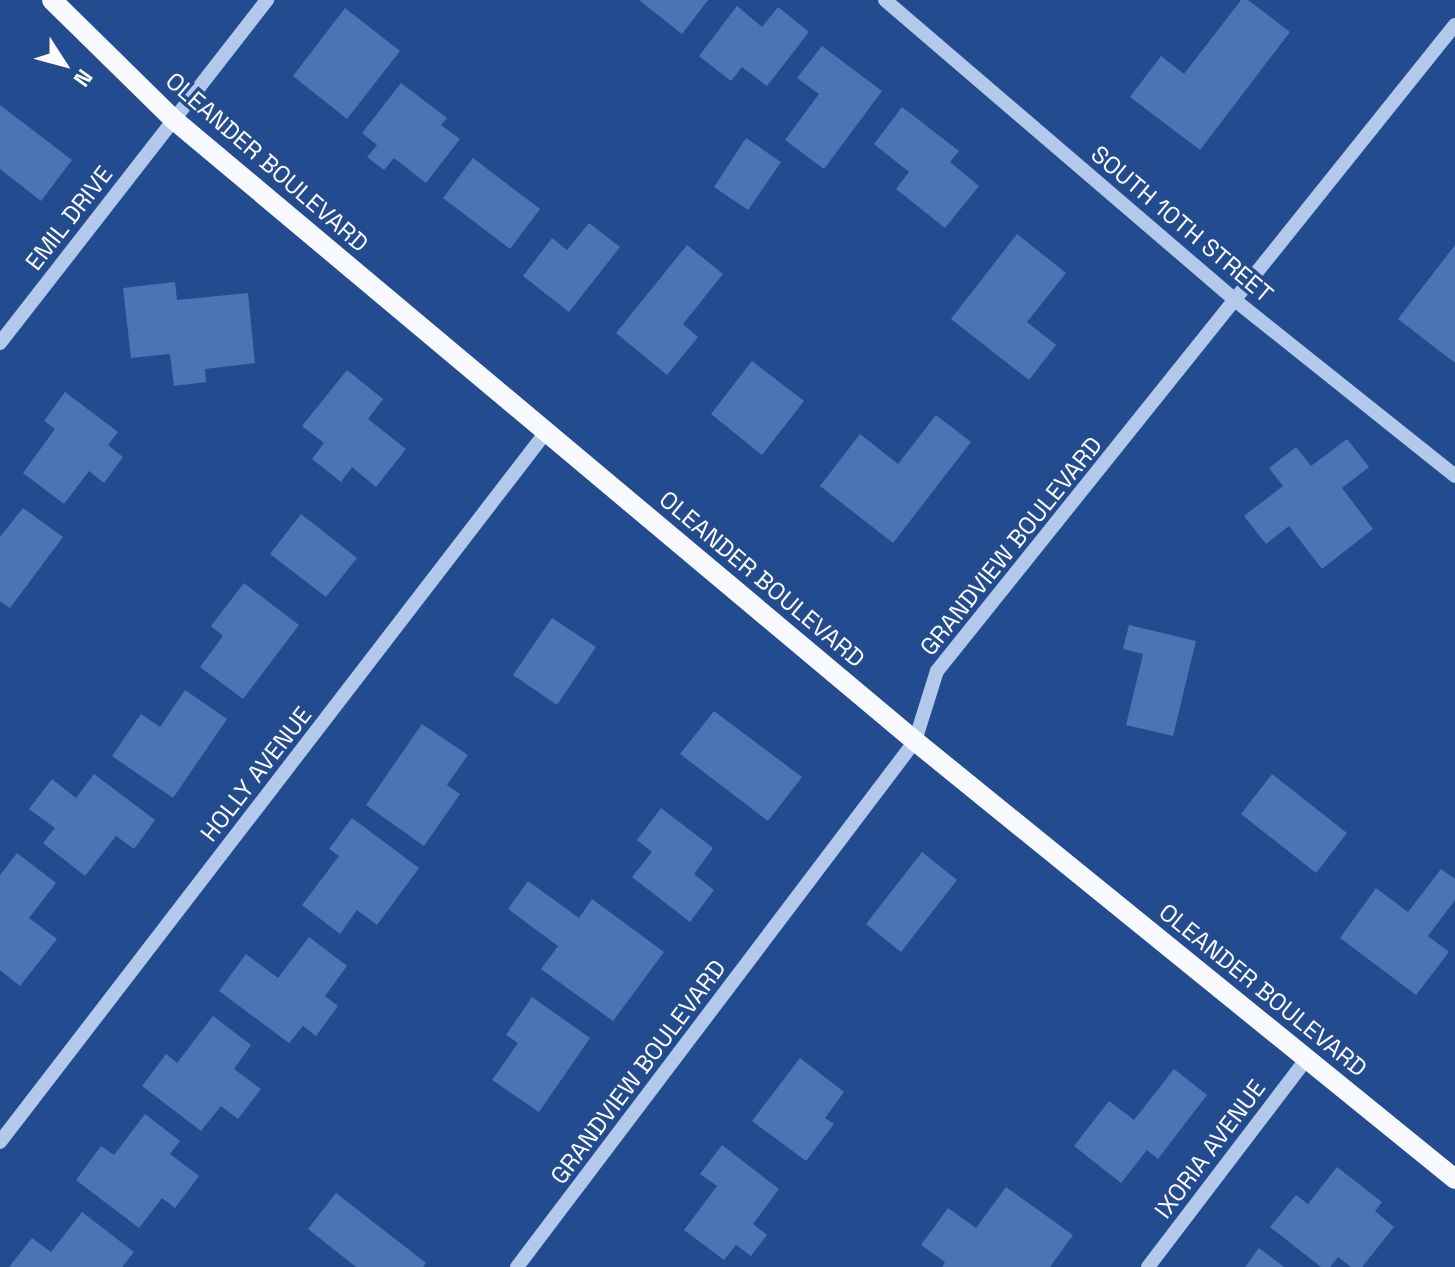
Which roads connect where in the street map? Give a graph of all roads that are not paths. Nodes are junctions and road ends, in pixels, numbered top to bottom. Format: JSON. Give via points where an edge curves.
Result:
{"nodes":[{"id":1,"x":52,"y":0,"type":"edge"},
{"id":2,"x":267,"y":0,"type":"edge"},
{"id":3,"x":885,"y":0,"type":"edge"},
{"id":4,"x":1455,"y":25,"type":"edge"},
{"id":5,"x":173,"y":119,"type":"junction"},
{"id":6,"x":1236,"y":301,"type":"junction"},
{"id":7,"x":0,"y":343,"type":"edge"},
{"id":8,"x":546,"y":432,"type":"junction"},
{"id":9,"x":1455,"y":476,"type":"edge"},
{"id":10,"x":915,"y":741,"type":"junction"},
{"id":11,"x":1307,"y":1058,"type":"junction"},
{"id":12,"x":0,"y":1142,"type":"edge"},
{"id":13,"x":1455,"y":1179,"type":"edge"},
{"id":14,"x":517,"y":1267,"type":"edge"},
{"id":15,"x":1148,"y":1267,"type":"edge"}],
"edges":[{"from":1,"to":5,"type":"main road","name":"OLEANDER BOULEVARD"},
{"from":2,"to":5,"type":"street","name":"EMIL DRIVE"},
{"from":3,"to":6,"type":"street","name":"SOUTH 10TH STREET"},
{"from":4,"to":6,"type":"street","name":"GRANDVIEW BOULEVARD"},
{"from":5,"to":7,"type":"street","name":"EMIL DRIVE"},
{"from":5,"to":8,"type":"main road","name":"OLEANDER BOULEVARD"},
{"from":6,"to":9,"type":"street","name":"SOUTH 10TH STREET"},
{"from":6,"to":10,"type":"street","name":"GRANDVIEW BOULEVARD","via":[[937,671]]},
{"from":8,"to":10,"type":"main road","name":"OLEANDER BOULEVARD"},
{"from":8,"to":12,"type":"street","name":"HOLLY AVENUE"},
{"from":10,"to":11,"type":"main road","name":"OLEANDER BOULEVARD"},
{"from":10,"to":14,"type":"street","name":"GRANDVIEW BOULEVARD"},
{"from":11,"to":13,"type":"main road","name":"OLEANDER BOULEVARD"},
{"from":11,"to":15,"type":"street","name":"IXORIA AVENUE"}]}
